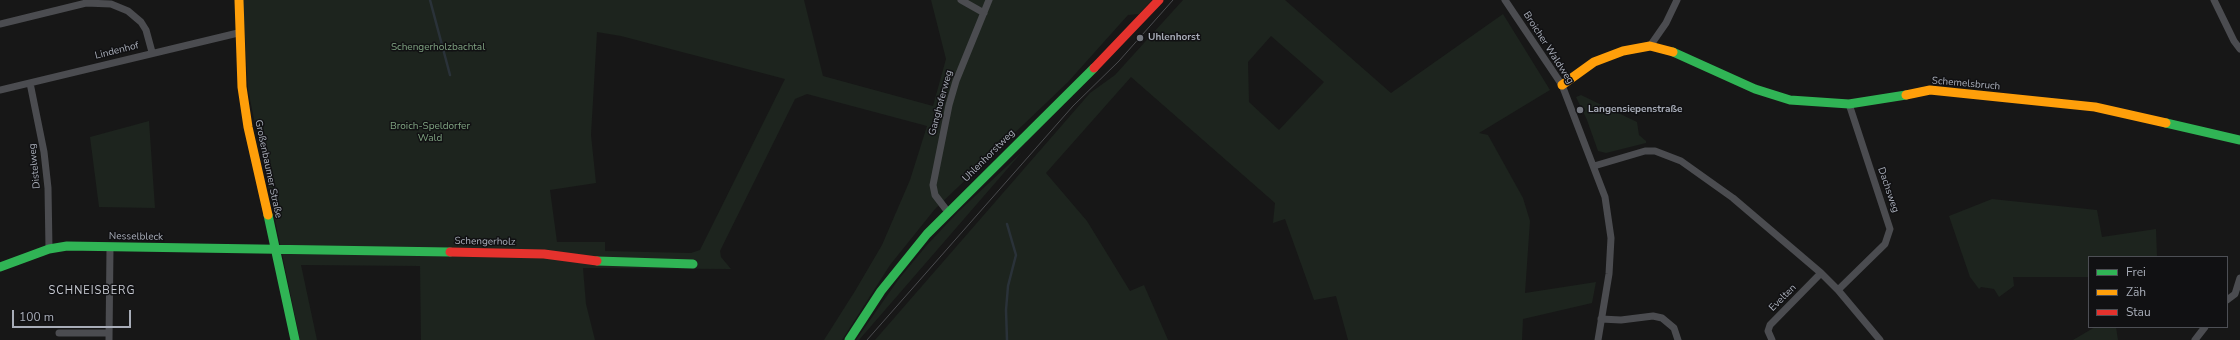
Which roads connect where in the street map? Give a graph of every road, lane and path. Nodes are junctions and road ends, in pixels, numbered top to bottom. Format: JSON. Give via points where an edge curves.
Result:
{"nodes":[{"id":1,"x":238,"y":0,"type":"edge"},
{"id":2,"x":961,"y":0,"type":"edge"},
{"id":3,"x":989,"y":0,"type":"edge"},
{"id":4,"x":1159,"y":0,"type":"edge"},
{"id":5,"x":1505,"y":0,"type":"edge"},
{"id":6,"x":1677,"y":0,"type":"edge"},
{"id":7,"x":2214,"y":0,"type":"edge"},
{"id":8,"x":984,"y":13,"type":"junction"},
{"id":9,"x":0,"y":24,"type":"edge"},
{"id":10,"x":238,"y":33,"type":"junction"},
{"id":11,"x":1650,"y":46,"type":"junction"},
{"id":12,"x":2240,"y":48,"type":"edge"},
{"id":13,"x":152,"y":52,"type":"junction"},
{"id":14,"x":30,"y":83,"type":"junction"},
{"id":15,"x":1562,"y":85,"type":"junction"},
{"id":16,"x":0,"y":90,"type":"edge"},
{"id":17,"x":1849,"y":104,"type":"junction"},
{"id":18,"x":2240,"y":140,"type":"edge"},
{"id":19,"x":1594,"y":166,"type":"junction"},
{"id":20,"x":948,"y":212,"type":"junction"},
{"id":21,"x":110,"y":248,"type":"junction"},
{"id":22,"x":49,"y":249,"type":"junction"},
{"id":23,"x":275,"y":251,"type":"junction"},
{"id":24,"x":693,"y":264,"type":"dead end"},
{"id":25,"x":0,"y":267,"type":"edge"},
{"id":26,"x":1821,"y":273,"type":"junction"},
{"id":27,"x":2240,"y":278,"type":"edge"},
{"id":28,"x":1838,"y":290,"type":"junction"},
{"id":29,"x":2237,"y":296,"type":"edge"},
{"id":30,"x":1601,"y":319,"type":"junction"},
{"id":31,"x":2205,"y":328,"type":"edge"},
{"id":32,"x":59,"y":333,"type":"dead end"},
{"id":33,"x":109,"y":336,"type":"edge"},
{"id":34,"x":295,"y":340,"type":"edge"},
{"id":35,"x":849,"y":340,"type":"edge"},
{"id":36,"x":1598,"y":340,"type":"edge"},
{"id":37,"x":1678,"y":340,"type":"edge"},
{"id":38,"x":1772,"y":340,"type":"edge"},
{"id":39,"x":1880,"y":340,"type":"edge"},
{"id":40,"x":2195,"y":340,"type":"edge"}],
"edges":[{"from":1,"to":10,"type":"street","name":"Großenbaumer Straße"},
{"from":2,"to":8,"type":"street"},
{"from":3,"to":8,"type":"street","name":"Ganghoferweg"},
{"from":4,"to":20,"type":"street","name":"Uhlenhorstweg"},
{"from":5,"to":15,"type":"street","name":"Broicher Waldweg"},
{"from":6,"to":11,"type":"street"},
{"from":7,"to":12,"type":"street"},
{"from":8,"to":20,"type":"street","name":"Ganghoferweg","via":[[952,93],[933,185],[935,195]]},
{"from":9,"to":13,"type":"street","via":[[86,3],[112,4],[128,11],[141,22]]},
{"from":10,"to":13,"type":"street","name":"Lindenhof"},
{"from":10,"to":23,"type":"street","name":"Großenbaumer Straße","via":[[248,127]]},
{"from":11,"to":15,"type":"street","via":[[1624,51],[1594,62]]},
{"from":11,"to":17,"type":"street","name":"Schemelsbruch","via":[[1674,52],[1754,90],[1790,100]]},
{"from":13,"to":14,"type":"street","name":"Lindenhof"},
{"from":14,"to":16,"type":"street","name":"Lindenhof"},
{"from":14,"to":22,"type":"street","name":"Distelweg","via":[[44,152],[48,188]]},
{"from":15,"to":19,"type":"street","name":"Broicher Waldweg"},
{"from":17,"to":18,"type":"street","name":"Schemelsbruch","via":[[1930,90],[2095,107]]},
{"from":17,"to":28,"type":"street","name":"Dachsweg","via":[[1890,229],[1885,244]]},
{"from":19,"to":26,"type":"street","via":[[1645,152],[1655,151],[1674,157],[1733,198]]},
{"from":19,"to":30,"type":"street","name":"Broicher Waldweg","via":[[1605,197],[1611,238],[1609,274]]},
{"from":20,"to":35,"type":"street","name":"Uhlenhorstweg","via":[[897,268]]},
{"from":21,"to":22,"type":"street","name":"Nesselbleck","via":[[67,246]]},
{"from":21,"to":23,"type":"street","name":"Nesselbleck"},
{"from":21,"to":33,"type":"street"},
{"from":22,"to":25,"type":"street","name":"Nesselbleck"},
{"from":23,"to":24,"type":"street","name":"Schengerholz","via":[[544,254],[605,262]]},
{"from":23,"to":34,"type":"street","name":"Großenbaumer Straße"},
{"from":26,"to":28,"type":"street"},
{"from":26,"to":38,"type":"street","name":"Evelten","via":[[1770,325],[1768,331]]},
{"from":27,"to":29,"type":"street"},
{"from":28,"to":39,"type":"street"},
{"from":30,"to":36,"type":"street","name":"Broicher Waldweg"},
{"from":30,"to":37,"type":"street","via":[[1621,320],[1653,316],[1662,318],[1674,328]]},
{"from":31,"to":40,"type":"street"},
{"from":32,"to":33,"type":"street"}]}
